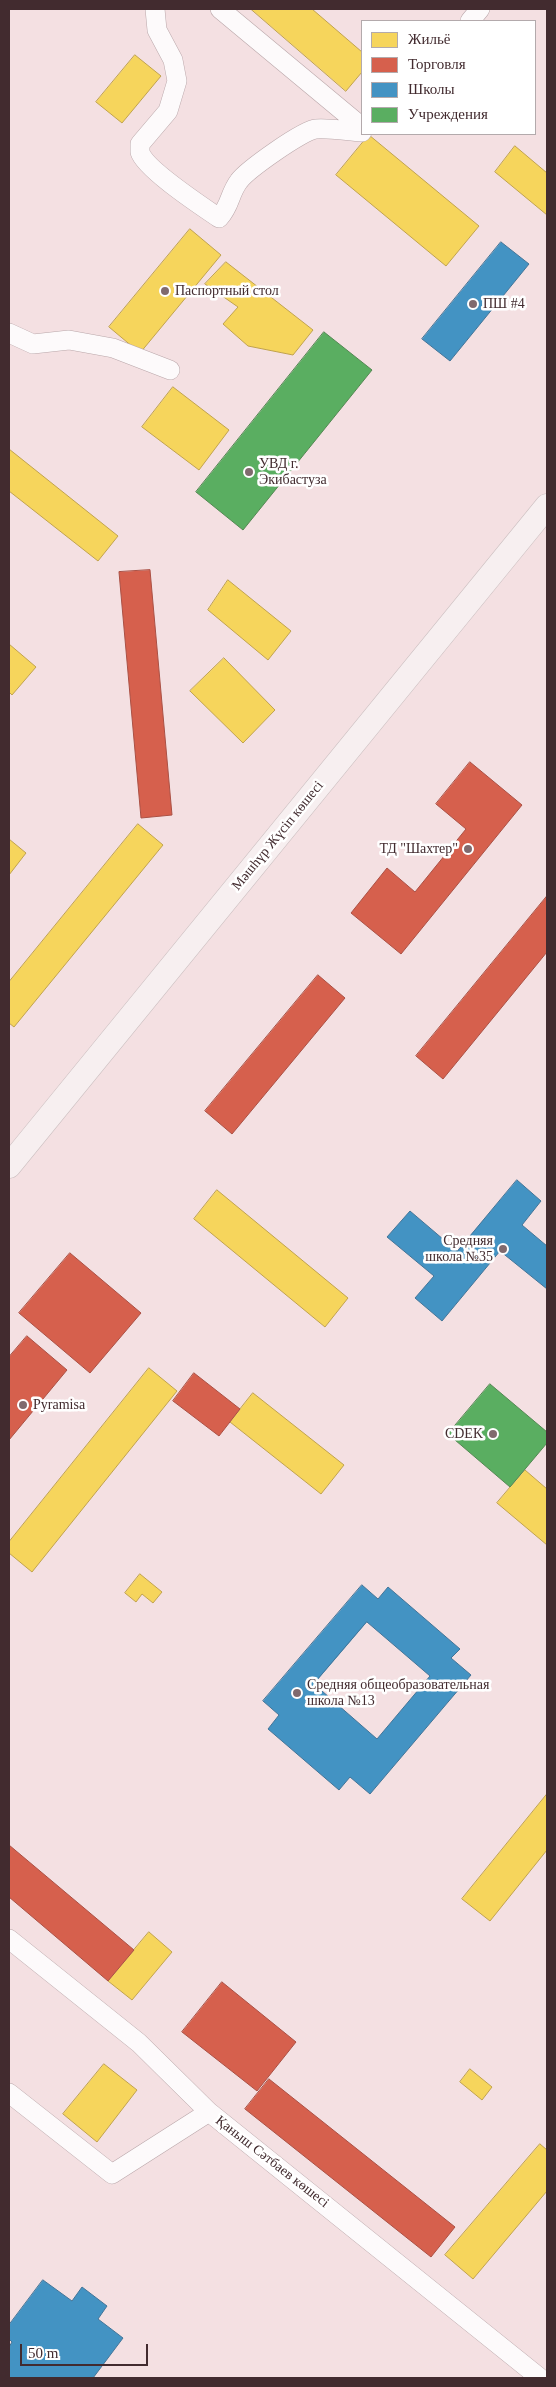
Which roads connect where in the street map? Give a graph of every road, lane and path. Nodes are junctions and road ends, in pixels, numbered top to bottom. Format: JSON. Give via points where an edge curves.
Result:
{"nodes":[{"id":1,"x":155,"y":9,"type":"edge"},
{"id":2,"x":220,"y":9,"type":"edge"},
{"id":3,"x":480,"y":9,"type":"edge"},
{"id":4,"x":471,"y":20,"type":"edge"},
{"id":5,"x":361,"y":126,"type":"edge"},
{"id":6,"x":361,"y":132,"type":"edge"},
{"id":7,"x":9,"y":333,"type":"edge"},
{"id":8,"x":170,"y":370,"type":"dead end"},
{"id":9,"x":547,"y":506,"type":"edge"},
{"id":10,"x":9,"y":1166,"type":"edge"},
{"id":11,"x":9,"y":1940,"type":"edge"},
{"id":12,"x":9,"y":2093,"type":"edge"},
{"id":13,"x":209,"y":2112,"type":"junction"},
{"id":14,"x":540,"y":2378,"type":"edge"}],
"edges":[{"from":1,"to":6,"type":"street","via":[[157,30],[173,60],[177,81],[168,111],[140,144],[140,152],[182,192],[219,218],[228,208],[239,180],[302,135],[315,129]]},
{"from":2,"to":5,"type":"street"},
{"from":3,"to":4,"type":"street"},
{"from":7,"to":8,"type":"street","via":[[33,344],[69,340],[113,348]]},
{"from":9,"to":10,"type":"main road","name":"Мәшһүр Жүсіп көшесі"},
{"from":11,"to":13,"type":"street","name":"Қаныш Сәтбаев көшесі","via":[[139,2043]]},
{"from":12,"to":13,"type":"street","via":[[112,2174]]},
{"from":13,"to":14,"type":"street","name":"Қаныш Сәтбаев көшесі"}]}
